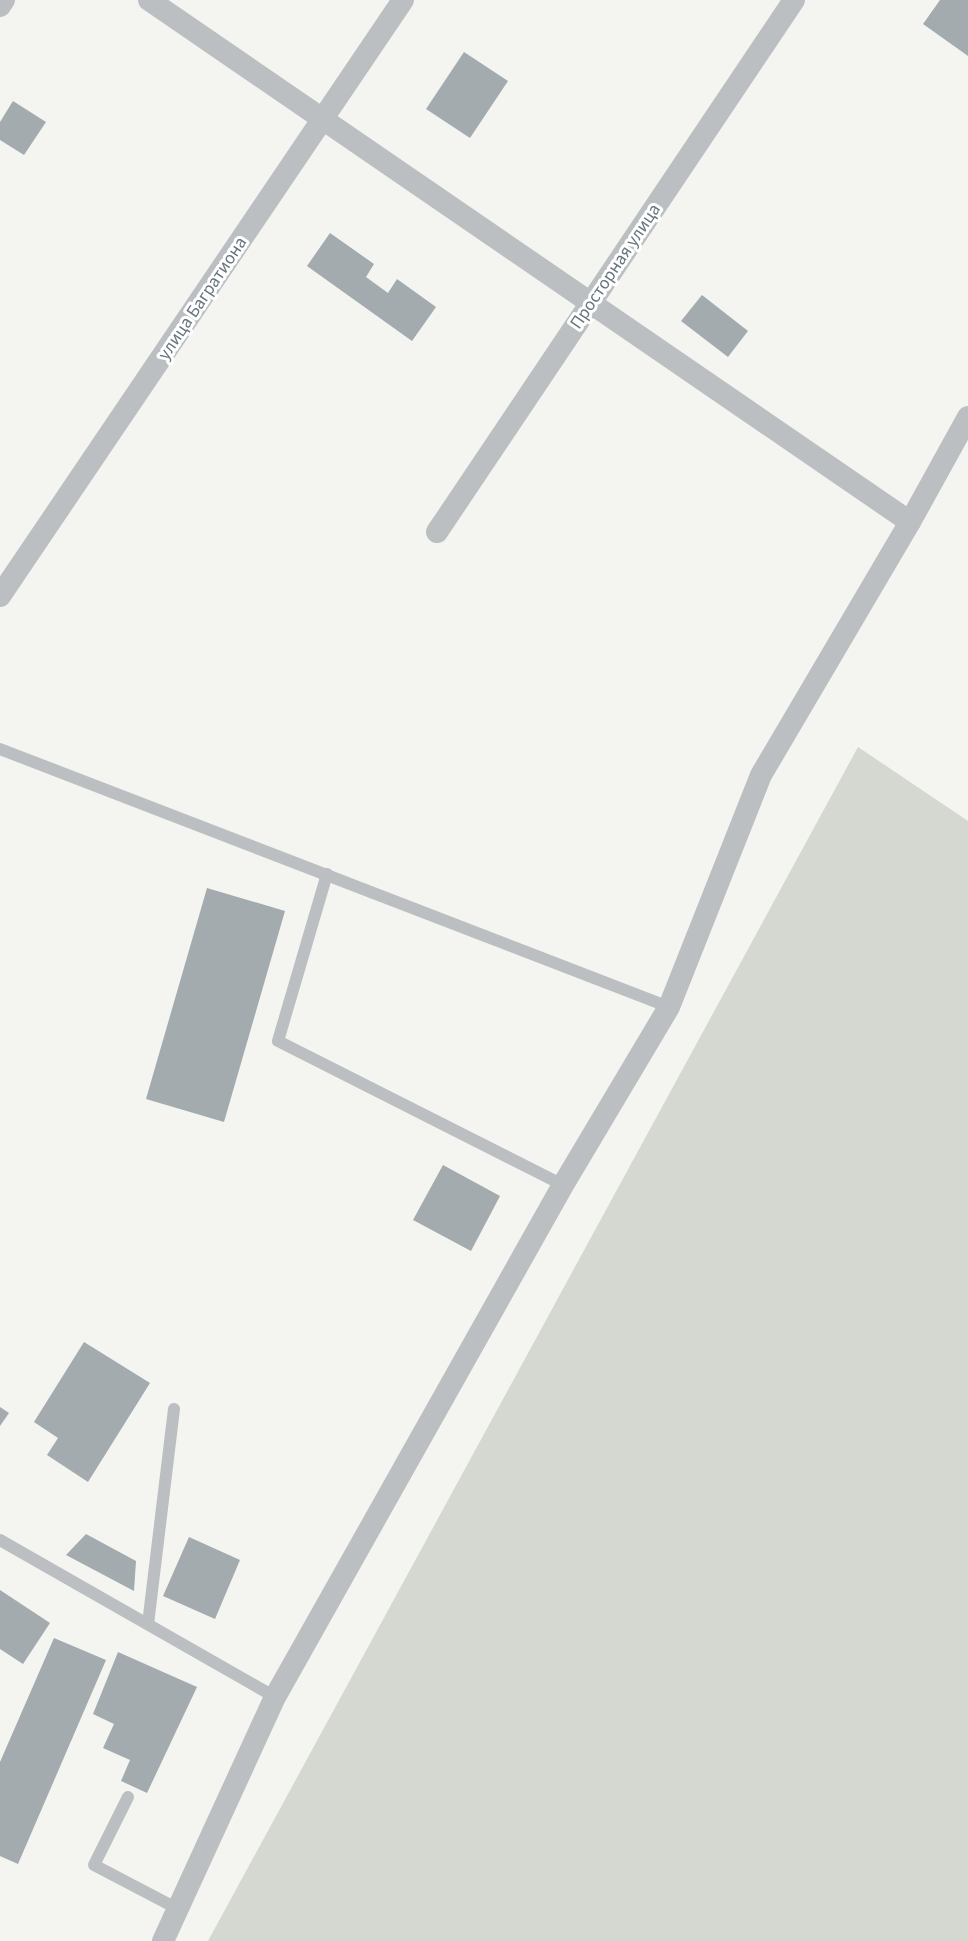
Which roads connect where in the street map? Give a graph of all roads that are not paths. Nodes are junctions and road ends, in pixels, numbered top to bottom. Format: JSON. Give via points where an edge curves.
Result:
{"nodes":[{"id":1,"x":4,"y":0,"type":"edge"},
{"id":2,"x":149,"y":0,"type":"edge"},
{"id":3,"x":403,"y":0,"type":"edge"},
{"id":4,"x":794,"y":0,"type":"edge"},
{"id":5,"x":0,"y":6,"type":"edge"},
{"id":6,"x":323,"y":120,"type":"junction"},
{"id":7,"x":590,"y":302,"type":"junction"},
{"id":8,"x":968,"y":417,"type":"edge"},
{"id":9,"x":910,"y":522,"type":"junction"},
{"id":10,"x":437,"y":532,"type":"dead end"},
{"id":11,"x":0,"y":596,"type":"edge"},
{"id":12,"x":0,"y":749,"type":"edge"},
{"id":13,"x":327,"y":874,"type":"junction"},
{"id":14,"x":669,"y":1007,"type":"junction"},
{"id":15,"x":563,"y":1185,"type":"junction"},
{"id":16,"x":174,"y":1409,"type":"dead end"},
{"id":17,"x":0,"y":1540,"type":"edge"},
{"id":18,"x":148,"y":1624,"type":"junction"},
{"id":19,"x":275,"y":1697,"type":"junction"},
{"id":20,"x":128,"y":1797,"type":"dead end"},
{"id":21,"x":178,"y":1909,"type":"junction"},
{"id":22,"x":163,"y":1941,"type":"edge"}],
"edges":[{"from":1,"to":5,"type":"street"},
{"from":2,"to":6,"type":"street"},
{"from":3,"to":6,"type":"street","name":"улица Багратиона"},
{"from":4,"to":7,"type":"street","name":"Просторная улица"},
{"from":6,"to":7,"type":"street"},
{"from":6,"to":11,"type":"street","name":"улица Багратиона"},
{"from":7,"to":9,"type":"street"},
{"from":7,"to":10,"type":"street","name":"Просторная улица"},
{"from":8,"to":9,"type":"street"},
{"from":9,"to":14,"type":"street","via":[[761,775]]},
{"from":12,"to":13,"type":"lane"},
{"from":13,"to":14,"type":"lane"},
{"from":13,"to":15,"type":"lane","via":[[278,1041]]},
{"from":14,"to":15,"type":"street"},
{"from":15,"to":19,"type":"street"},
{"from":16,"to":18,"type":"lane"},
{"from":17,"to":18,"type":"lane"},
{"from":18,"to":19,"type":"lane"},
{"from":19,"to":21,"type":"street"},
{"from":20,"to":21,"type":"lane","via":[[94,1865]]},
{"from":21,"to":22,"type":"street"}]}
